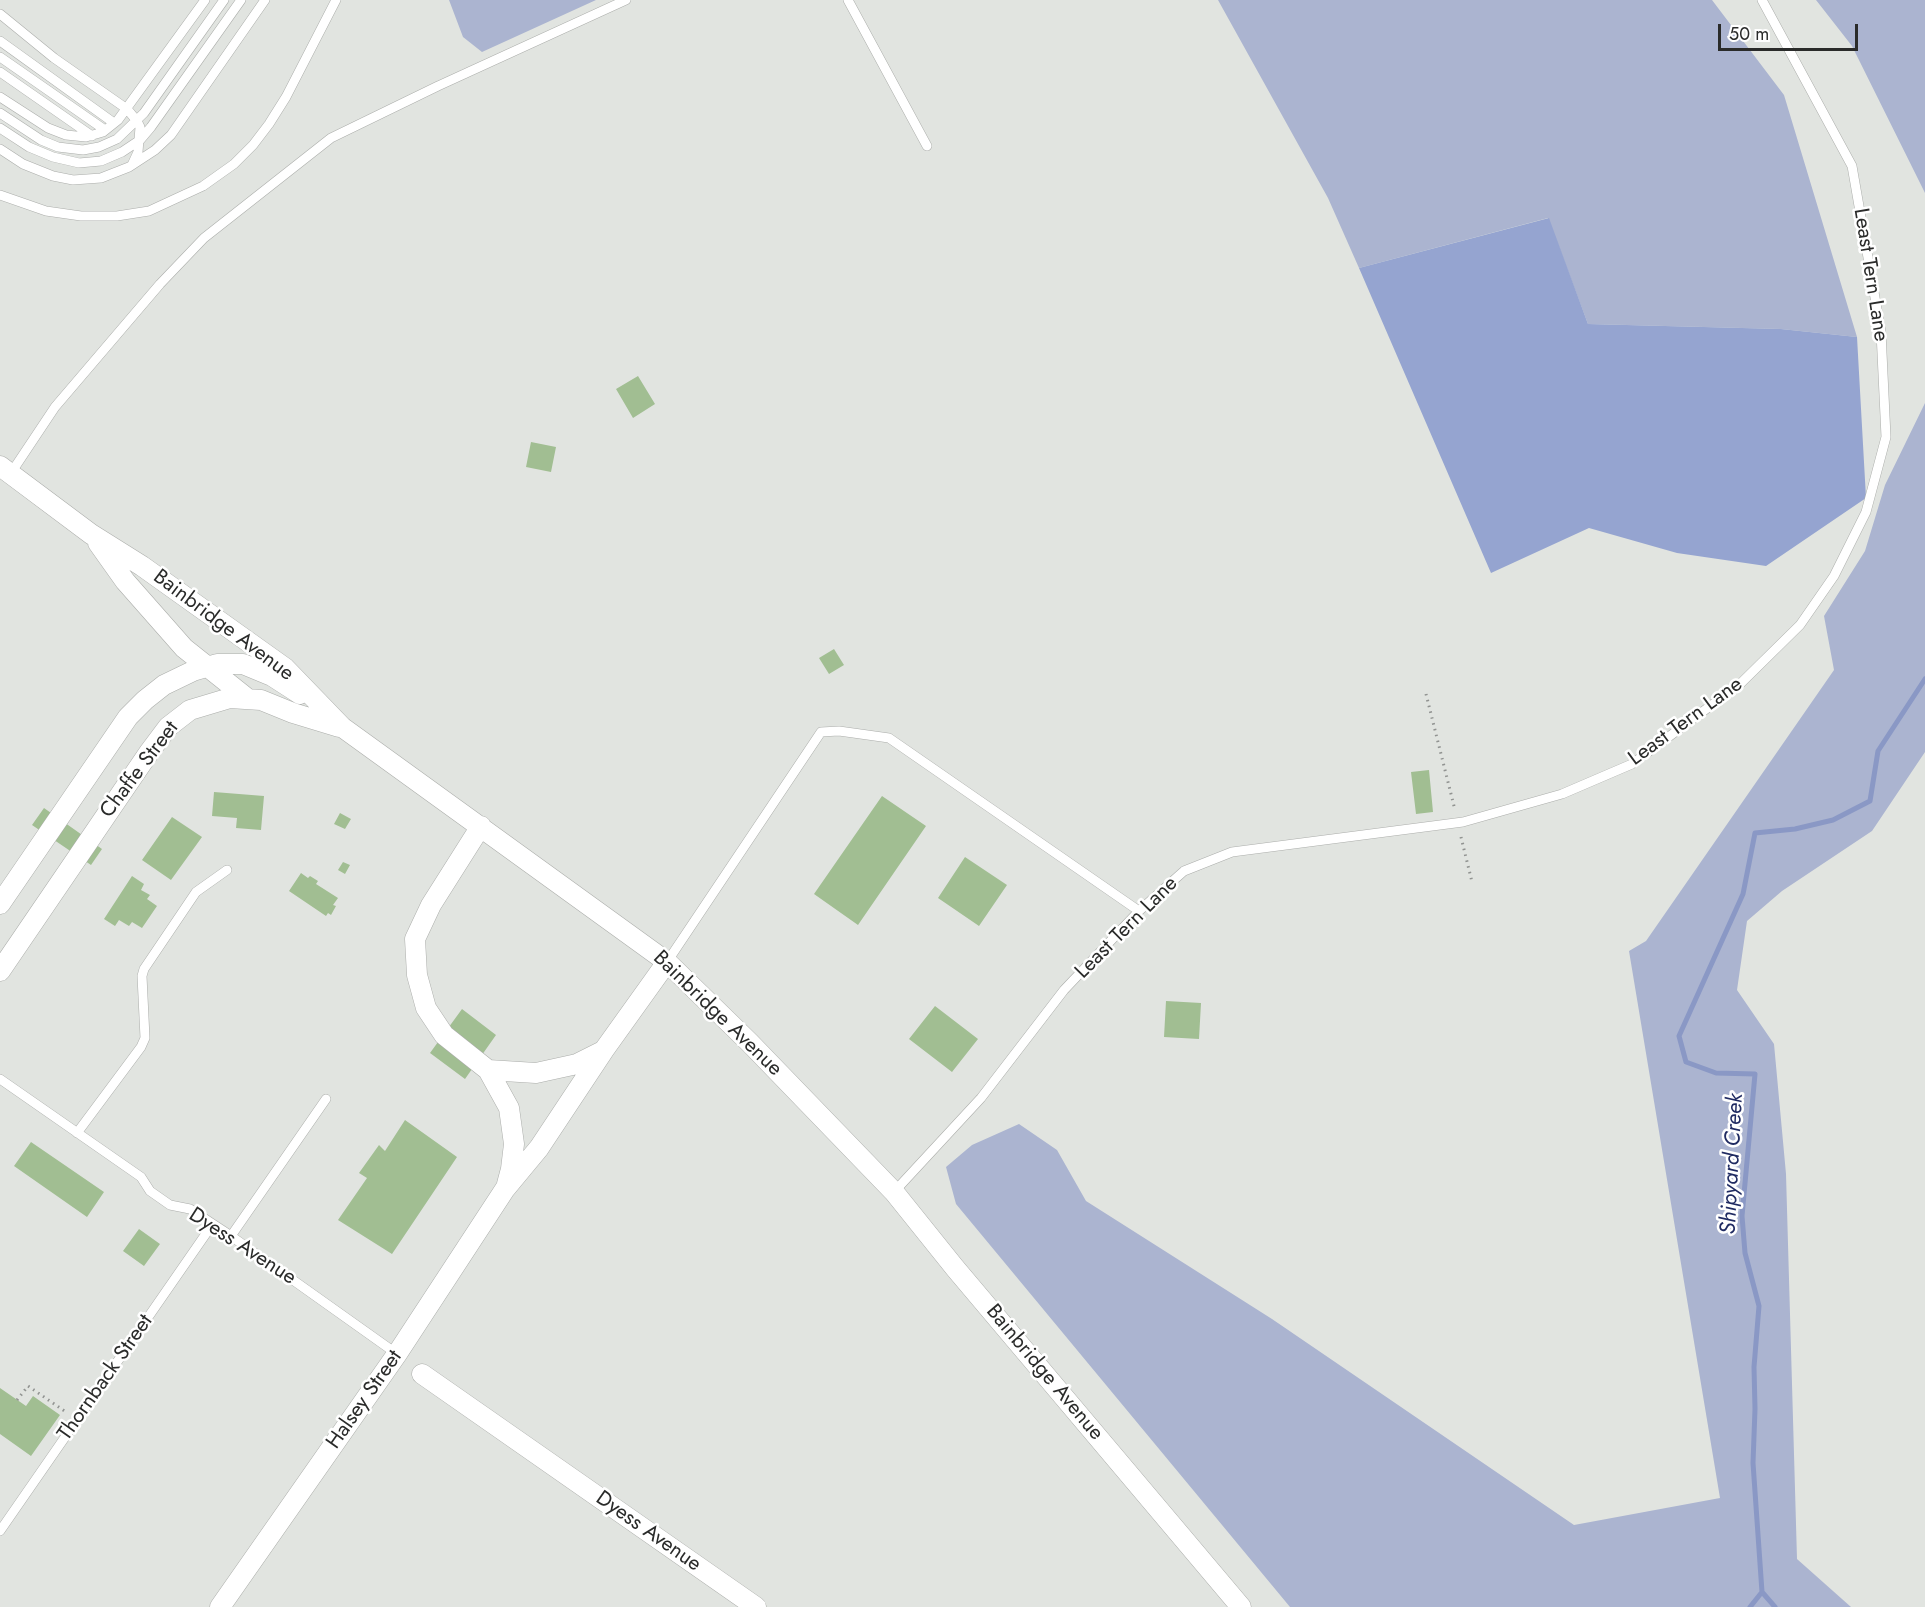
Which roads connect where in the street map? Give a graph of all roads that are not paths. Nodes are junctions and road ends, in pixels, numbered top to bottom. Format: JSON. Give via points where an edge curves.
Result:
{"nodes":[{"id":1,"x":205,"y":0,"type":"edge"},
{"id":2,"x":224,"y":0,"type":"edge"},
{"id":3,"x":241,"y":0,"type":"edge"},
{"id":4,"x":265,"y":0,"type":"edge"},
{"id":5,"x":336,"y":0,"type":"edge"},
{"id":6,"x":626,"y":0,"type":"edge"},
{"id":7,"x":848,"y":0,"type":"edge"},
{"id":8,"x":1762,"y":0,"type":"edge"},
{"id":9,"x":0,"y":14,"type":"edge"},
{"id":10,"x":0,"y":42,"type":"edge"},
{"id":11,"x":0,"y":57,"type":"edge"},
{"id":12,"x":0,"y":72,"type":"edge"},
{"id":13,"x":0,"y":97,"type":"edge"},
{"id":14,"x":127,"y":109,"type":"junction"},
{"id":15,"x":0,"y":113,"type":"edge"},
{"id":16,"x":137,"y":121,"type":"junction"},
{"id":17,"x":114,"y":123,"type":"junction"},
{"id":18,"x":0,"y":128,"type":"edge"},
{"id":19,"x":105,"y":130,"type":"junction"},
{"id":20,"x":92,"y":136,"type":"junction"},
{"id":21,"x":141,"y":140,"type":"junction"},
{"id":22,"x":927,"y":146,"type":"dead end"},
{"id":23,"x":0,"y":149,"type":"edge"},
{"id":24,"x":132,"y":165,"type":"junction"},
{"id":25,"x":0,"y":195,"type":"edge"},
{"id":26,"x":5,"y":469,"type":"edge"},
{"id":27,"x":91,"y":534,"type":"junction"},
{"id":28,"x":207,"y":667,"type":"junction"},
{"id":29,"x":248,"y":699,"type":"junction"},
{"id":30,"x":342,"y":727,"type":"junction"},
{"id":31,"x":481,"y":826,"type":"junction"},
{"id":32,"x":227,"y":870,"type":"dead end"},
{"id":33,"x":0,"y":904,"type":"edge"},
{"id":34,"x":1139,"y":911,"type":"junction"},
{"id":35,"x":667,"y":962,"type":"junction"},
{"id":36,"x":0,"y":971,"type":"edge"},
{"id":37,"x":604,"y":1050,"type":"junction"},
{"id":38,"x":488,"y":1070,"type":"junction"},
{"id":39,"x":0,"y":1079,"type":"edge"},
{"id":40,"x":326,"y":1099,"type":"dead end"},
{"id":41,"x":77,"y":1132,"type":"junction"},
{"id":42,"x":505,"y":1189,"type":"junction"},
{"id":43,"x":894,"y":1192,"type":"junction"},
{"id":44,"x":212,"y":1225,"type":"junction"},
{"id":45,"x":231,"y":1236,"type":"junction"},
{"id":46,"x":397,"y":1354,"type":"junction"},
{"id":47,"x":422,"y":1374,"type":"dead end"},
{"id":48,"x":0,"y":1532,"type":"edge"},
{"id":49,"x":220,"y":1607,"type":"edge"},
{"id":50,"x":756,"y":1607,"type":"edge"},
{"id":51,"x":1241,"y":1607,"type":"edge"}],
"edges":[{"from":1,"to":14,"type":"lane"},
{"from":2,"to":16,"type":"lane"},
{"from":3,"to":21,"type":"lane"},
{"from":4,"to":24,"type":"lane","via":[[171,135]]},
{"from":5,"to":25,"type":"lane","via":[[269,124],[234,164],[203,186],[149,211],[117,216],[46,211]]},
{"from":6,"to":26,"type":"lane","via":[[331,138],[204,238],[160,284]]},
{"from":7,"to":22,"type":"lane"},
{"from":8,"to":34,"type":"lane","name":"Least Tern Lane","via":[[1852,166],[1881,332],[1886,437],[1866,512],[1834,576],[1800,625],[1740,684],[1632,764],[1562,794],[1458,823],[1232,852],[1184,872]]},
{"from":9,"to":14,"type":"lane"},
{"from":10,"to":17,"type":"lane"},
{"from":11,"to":19,"type":"lane"},
{"from":12,"to":20,"type":"lane"},
{"from":13,"to":20,"type":"lane","via":[[48,128],[66,135]]},
{"from":14,"to":16,"type":"lane"},
{"from":14,"to":17,"type":"lane"},
{"from":15,"to":16,"type":"lane","via":[[41,140],[84,150],[117,139]]},
{"from":16,"to":21,"type":"lane"},
{"from":17,"to":19,"type":"lane"},
{"from":18,"to":21,"type":"lane","via":[[29,147],[80,164],[101,161]]},
{"from":19,"to":20,"type":"lane"},
{"from":21,"to":24,"type":"lane"},
{"from":23,"to":24,"type":"lane","via":[[23,164],[73,180],[101,178]]},
{"from":26,"to":27,"type":"street","name":"Bainbridge Avenue"},
{"from":27,"to":28,"type":"street","name":"Bainbridge Avenue","via":[[125,581],[184,648]]},
{"from":27,"to":30,"type":"street","name":"Bainbridge Avenue","via":[[285,668]]},
{"from":28,"to":29,"type":"street","name":"Bainbridge Avenue"},
{"from":28,"to":30,"type":"street","name":"Chaffe Street","via":[[243,664],[272,676]]},
{"from":28,"to":33,"type":"street","name":"Chaffe Street","via":[[164,685],[128,717]]},
{"from":29,"to":30,"type":"street","name":"Chaffe Street"},
{"from":29,"to":36,"type":"street","name":"Chaffe Street","via":[[230,698],[190,710],[168,728]]},
{"from":30,"to":31,"type":"street","name":"Bainbridge Avenue"},
{"from":31,"to":35,"type":"street","name":"Bainbridge Avenue"},
{"from":31,"to":38,"type":"street","name":"Halsey Street","via":[[415,939],[417,975],[426,1008],[444,1035]]},
{"from":32,"to":41,"type":"lane","via":[[196,892],[144,969],[145,1038]]},
{"from":34,"to":35,"type":"lane","via":[[889,738],[821,732]]},
{"from":34,"to":43,"type":"lane","name":"Least Tern Lane","via":[[1064,990],[981,1098]]},
{"from":35,"to":37,"type":"street","name":"Halsey Street"},
{"from":35,"to":43,"type":"street","name":"Bainbridge Avenue"},
{"from":37,"to":38,"type":"street","name":"Halsey Street","via":[[578,1064],[536,1073]]},
{"from":37,"to":42,"type":"street","name":"Halsey Street","via":[[539,1148]]},
{"from":38,"to":42,"type":"street","name":"Halsey Street","via":[[509,1107],[514,1144]]},
{"from":39,"to":41,"type":"lane","name":"Dyess Avenue"},
{"from":40,"to":45,"type":"lane"},
{"from":41,"to":44,"type":"lane","name":"Dyess Avenue","via":[[141,1177],[150,1191],[170,1205],[190,1209]]},
{"from":42,"to":46,"type":"street","name":"Halsey Street"},
{"from":43,"to":51,"type":"street","name":"Bainbridge Avenue"},
{"from":44,"to":45,"type":"lane","name":"Dyess Avenue"},
{"from":44,"to":48,"type":"lane","name":"Thornback Street"},
{"from":45,"to":46,"type":"lane","name":"Dyess Avenue"},
{"from":46,"to":49,"type":"street","name":"Halsey Street"},
{"from":47,"to":50,"type":"street","name":"Dyess Avenue"}]}
